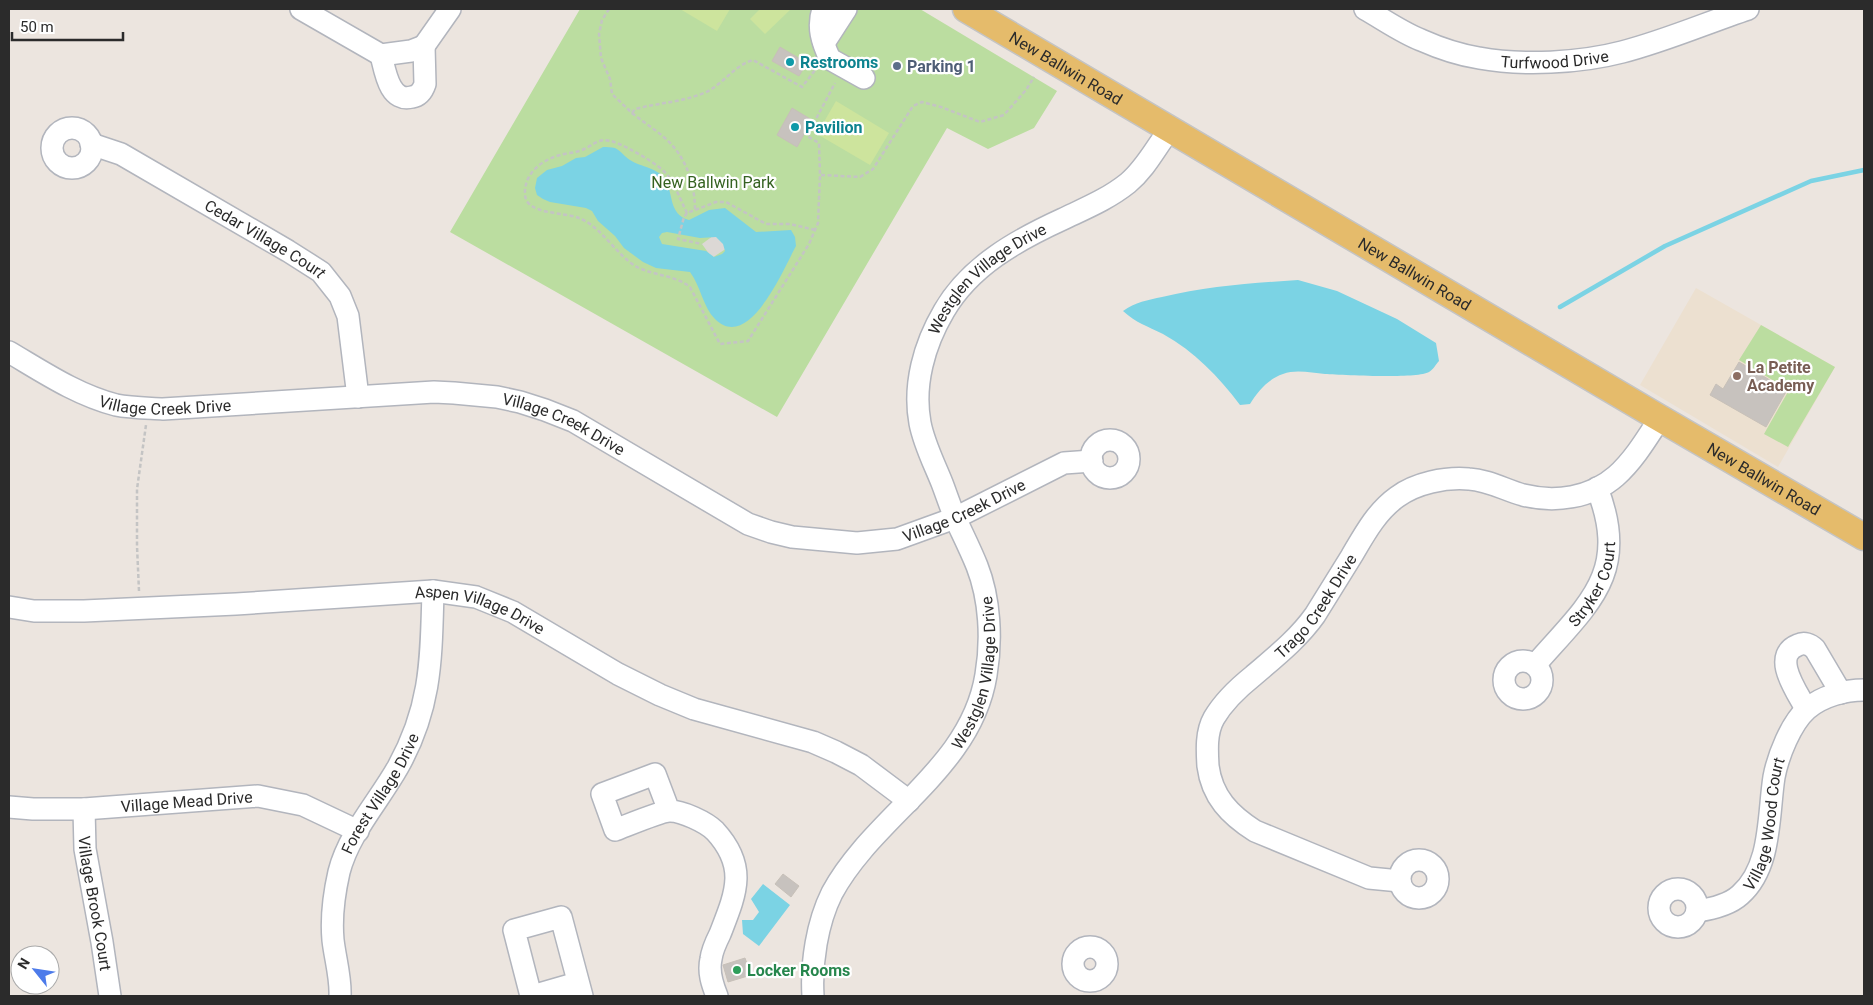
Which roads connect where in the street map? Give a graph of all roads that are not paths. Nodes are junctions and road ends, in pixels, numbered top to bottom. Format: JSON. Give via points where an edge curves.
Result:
{"nodes":[{"id":1,"x":302,"y":9,"type":"edge"},
{"id":2,"x":450,"y":9,"type":"edge"},
{"id":3,"x":823,"y":9,"type":"edge"},
{"id":4,"x":846,"y":9,"type":"edge"},
{"id":5,"x":966,"y":9,"type":"edge"},
{"id":6,"x":1365,"y":9,"type":"edge"},
{"id":7,"x":1748,"y":9,"type":"edge"},
{"id":8,"x":824,"y":43,"type":"junction"},
{"id":9,"x":424,"y":46,"type":"junction"},
{"id":10,"x":381,"y":55,"type":"junction"},
{"id":11,"x":864,"y":78,"type":"dead end"},
{"id":12,"x":1170,"y":129,"type":"junction"},
{"id":13,"x":91,"y":144,"type":"dead end"},
{"id":14,"x":9,"y":352,"type":"edge"},
{"id":15,"x":358,"y":397,"type":"junction"},
{"id":16,"x":1660,"y":418,"type":"junction"},
{"id":17,"x":1092,"y":461,"type":"dead end"},
{"id":18,"x":1597,"y":488,"type":"junction"},
{"id":19,"x":955,"y":518,"type":"junction"},
{"id":20,"x":1864,"y":537,"type":"edge"},
{"id":21,"x":432,"y":591,"type":"junction"},
{"id":22,"x":9,"y":607,"type":"edge"},
{"id":23,"x":1534,"y":666,"type":"dead end"},
{"id":24,"x":1864,"y":690,"type":"edge"},
{"id":25,"x":1841,"y":693,"type":"junction"},
{"id":26,"x":1806,"y":710,"type":"junction"},
{"id":27,"x":909,"y":801,"type":"junction"},
{"id":28,"x":9,"y":807,"type":"edge"},
{"id":29,"x":84,"y":809,"type":"junction"},
{"id":30,"x":669,"y":811,"type":"dead end"},
{"id":31,"x":358,"y":831,"type":"junction"},
{"id":32,"x":1400,"y":881,"type":"dead end"},
{"id":33,"x":1697,"y":911,"type":"dead end"},
{"id":34,"x":580,"y":990,"type":"edge"},
{"id":35,"x":110,"y":996,"type":"edge"},
{"id":36,"x":340,"y":996,"type":"edge"},
{"id":37,"x":531,"y":996,"type":"edge"},
{"id":38,"x":717,"y":996,"type":"edge"},
{"id":39,"x":807,"y":996,"type":"edge"}],
"edges":[{"from":1,"to":10,"type":"street"},
{"from":2,"to":9,"type":"street"},
{"from":3,"to":8,"type":"street","via":[[820,30]]},
{"from":4,"to":8,"type":"street"},
{"from":5,"to":12,"type":"main road","name":"New Ballwin Road"},
{"from":6,"to":7,"type":"street","name":"Turfwood Drive","via":[[1420,40],[1450,50],[1508,62],[1543,62],[1622,52]]},
{"from":8,"to":11,"type":"street","via":[[830,59]]},
{"from":9,"to":10,"type":"street"},
{"from":9,"to":10,"type":"street","via":[[425,84],[417,96],[411,98],[398,96],[393,91]]},
{"from":12,"to":16,"type":"main road","name":"New Ballwin Road"},
{"from":12,"to":19,"type":"street","name":"Westglen Village Drive","via":[[1145,166],[1128,183],[1088,209],[1064,218],[995,256],[972,276],[944,311],[925,355],[919,375],[918,397],[925,442]]},
{"from":13,"to":15,"type":"street","name":"Cedar Village Court","via":[[121,154],[321,272],[340,296],[348,316]]},
{"from":14,"to":15,"type":"street","name":"Village Creek Drive","via":[[78,392],[139,408]]},
{"from":15,"to":19,"type":"street","name":"Village Creek Drive","via":[[454,392],[497,397],[546,410],[573,421],[748,524],[792,538],[876,542],[897,539]]},
{"from":16,"to":18,"type":"street","name":"Trago Creek Drive","via":[[1627,465]]},
{"from":16,"to":20,"type":"main road","name":"New Ballwin Road"},
{"from":17,"to":19,"type":"street","name":"Village Creek Drive","via":[[1064,463]]},
{"from":18,"to":23,"type":"street","name":"Stryker Court","via":[[1606,511],[1610,542],[1604,574],[1591,601]]},
{"from":18,"to":32,"type":"street","name":"Trago Creek Drive","via":[[1576,496],[1552,499],[1469,479],[1426,483],[1403,493],[1371,523],[1305,628],[1236,690],[1213,719],[1207,742],[1209,772],[1225,808],[1239,821],[1255,831],[1369,878]]},
{"from":19,"to":27,"type":"street","name":"Westglen Village Drive","via":[[984,588],[989,648],[986,676],[981,699],[959,741]]},
{"from":21,"to":22,"type":"street","name":"Aspen Village Drive","via":[[84,611],[34,611]]},
{"from":21,"to":27,"type":"street","name":"Aspen Village Drive","via":[[476,597],[513,612],[640,686],[694,708],[813,742],[836,752],[860,765]]},
{"from":21,"to":31,"type":"street","name":"Forest Village Drive","via":[[430,667],[419,721],[397,768]]},
{"from":24,"to":25,"type":"street","name":"Village Wood Court"},
{"from":25,"to":26,"type":"street","name":"Village Wood Court"},
{"from":25,"to":26,"type":"street","via":[[1816,649],[1799,644],[1789,650],[1785,662]]},
{"from":26,"to":33,"type":"street","name":"Village Wood Court","via":[[1786,740],[1779,758],[1759,870],[1739,896],[1711,909]]},
{"from":27,"to":39,"type":"street","name":"Westglen Village Drive","via":[[858,856],[832,894],[812,962]]},
{"from":28,"to":29,"type":"street","name":"Village Mead Drive"},
{"from":29,"to":31,"type":"street","name":"Village Mead Drive","via":[[258,796],[303,805]]},
{"from":29,"to":35,"type":"street","name":"Village Brook Court","via":[[86,849]]},
{"from":30,"to":38,"type":"street","via":[[692,817],[712,828],[723,840],[734,862],[734,898],[711,957],[710,978]]},
{"from":31,"to":36,"type":"street","name":"Forest Village Drive","via":[[340,872],[332,915]]},
{"from":34,"to":37,"type":"street"},
{"from":34,"to":37,"type":"street","via":[[561,918],[514,930]]}]}
